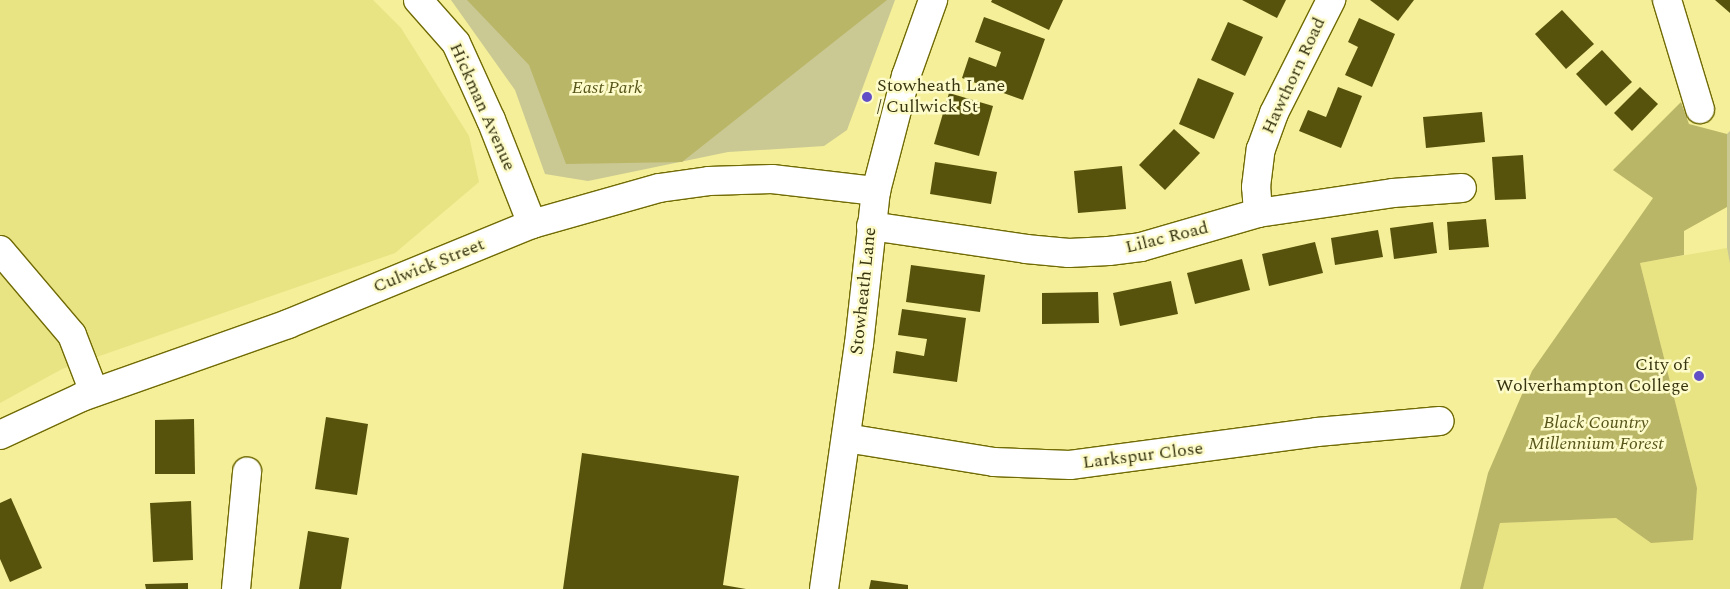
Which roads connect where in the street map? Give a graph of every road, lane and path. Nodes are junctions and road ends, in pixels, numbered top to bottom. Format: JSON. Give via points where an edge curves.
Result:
{"nodes":[{"id":1,"x":418,"y":0,"type":"edge"},
{"id":2,"x":933,"y":0,"type":"edge"},
{"id":3,"x":1331,"y":0,"type":"edge"},
{"id":4,"x":1667,"y":0,"type":"edge"},
{"id":5,"x":1700,"y":109,"type":"dead end"},
{"id":6,"x":1462,"y":188,"type":"dead end"},
{"id":7,"x":876,"y":192,"type":"junction"},
{"id":8,"x":1258,"y":213,"type":"junction"},
{"id":9,"x":532,"y":224,"type":"junction"},
{"id":10,"x":871,"y":226,"type":"junction"},
{"id":11,"x":0,"y":250,"type":"edge"},
{"id":12,"x":94,"y":392,"type":"junction"},
{"id":13,"x":1440,"y":421,"type":"dead end"},
{"id":14,"x":0,"y":435,"type":"edge"},
{"id":15,"x":846,"y":438,"type":"junction"},
{"id":16,"x":247,"y":472,"type":"dead end"},
{"id":17,"x":236,"y":589,"type":"edge"},
{"id":18,"x":824,"y":589,"type":"edge"}],
"edges":[{"from":1,"to":9,"type":"street","name":"Hickman Avenue","via":[[456,43]]},
{"from":2,"to":7,"type":"street","name":"Stowheath Lane","via":[[906,76]]},
{"from":3,"to":8,"type":"street","name":"Hawthorn Road","via":[[1278,105],[1261,149],[1256,187]]},
{"from":4,"to":5,"type":"street"},
{"from":6,"to":8,"type":"street","name":"Lilac Road"},
{"from":7,"to":9,"type":"street","name":"Culwick Street","via":[[772,179],[709,181],[659,188]]},
{"from":7,"to":10,"type":"street","name":"Stowheath Lane"},
{"from":8,"to":10,"type":"street","name":"Lilac Road","via":[[1140,247],[1085,252],[1026,249]]},
{"from":9,"to":12,"type":"street","name":"Culwick Street","via":[[288,324]]},
{"from":10,"to":15,"type":"street","name":"Stowheath Lane"},
{"from":11,"to":12,"type":"street","via":[[72,335]]},
{"from":12,"to":14,"type":"street","name":"Culwick Street"},
{"from":13,"to":15,"type":"street","name":"Larkspur Close","via":[[1317,432],[1070,464],[994,462]]},
{"from":15,"to":18,"type":"street","name":"Stowheath Lane"},
{"from":16,"to":17,"type":"street"}]}
